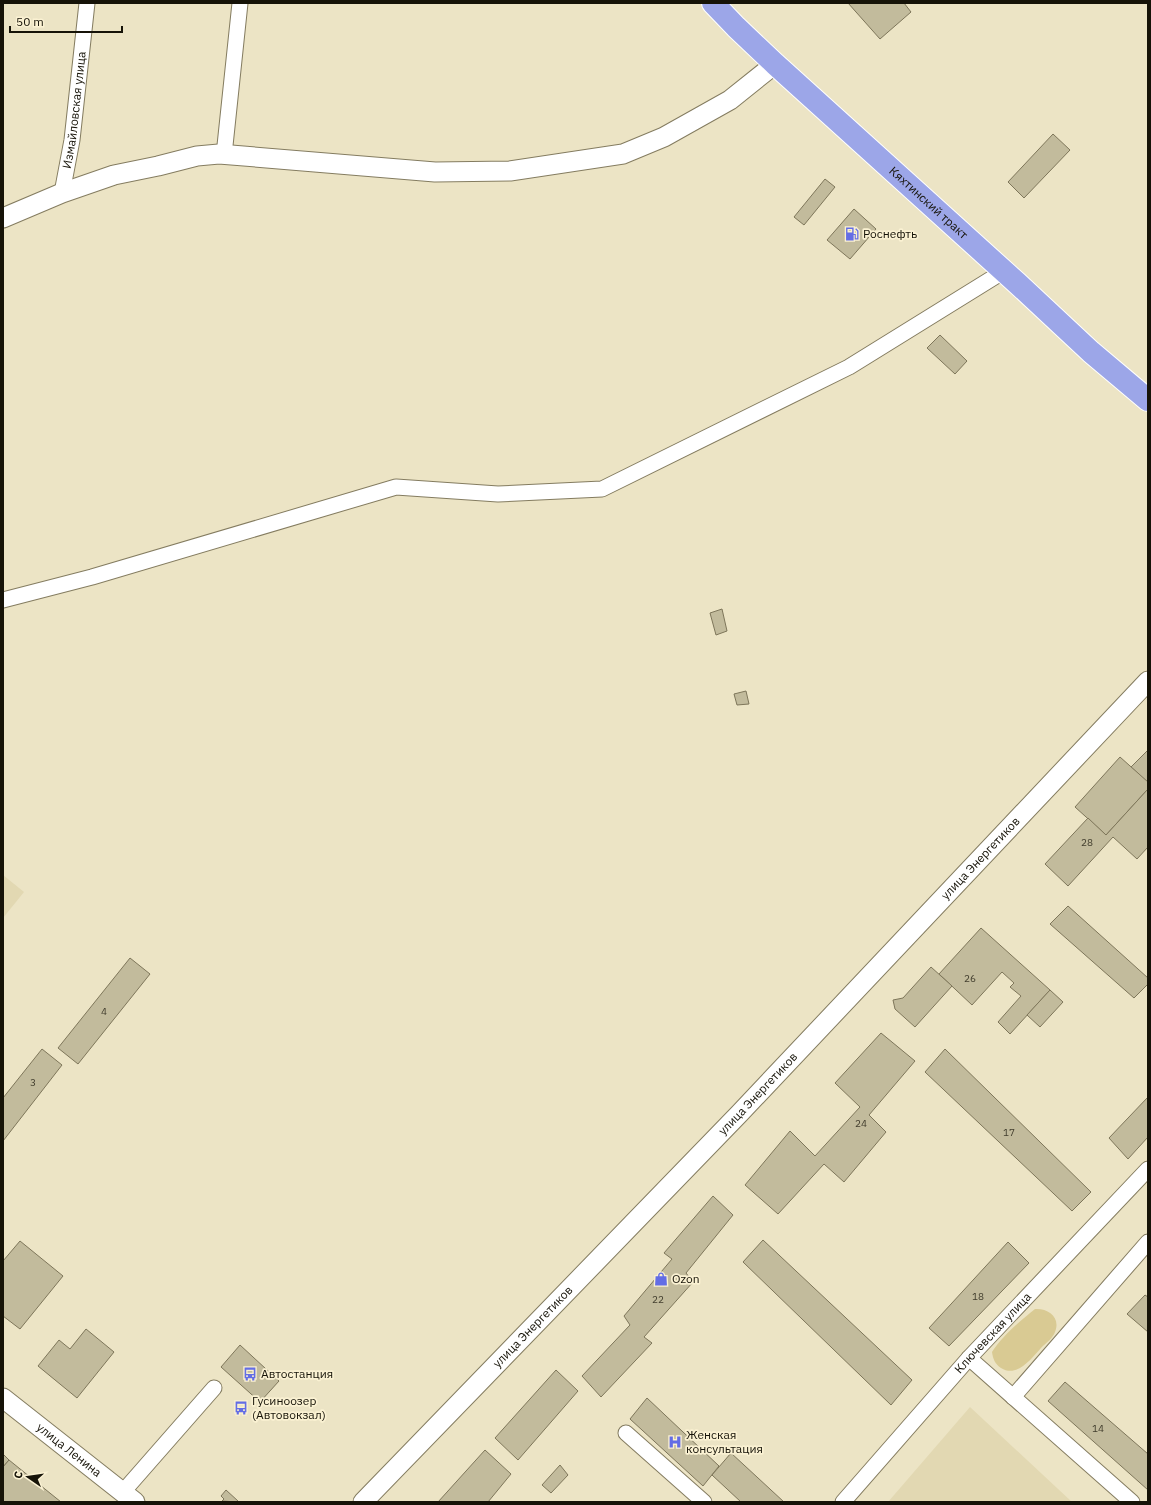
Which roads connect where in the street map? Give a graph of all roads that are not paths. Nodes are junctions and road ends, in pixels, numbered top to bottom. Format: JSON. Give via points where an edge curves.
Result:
{"nodes":[{"id":1,"x":87,"y":3,"type":"edge"},
{"id":2,"x":240,"y":3,"type":"edge"},
{"id":3,"x":713,"y":3,"type":"edge"},
{"id":4,"x":775,"y":64,"type":"junction"},
{"id":5,"x":224,"y":155,"type":"junction"},
{"id":6,"x":62,"y":193,"type":"junction"},
{"id":7,"x":3,"y":218,"type":"edge"},
{"id":8,"x":1004,"y":271,"type":"junction"},
{"id":9,"x":1148,"y":400,"type":"edge"},
{"id":10,"x":3,"y":600,"type":"edge"},
{"id":11,"x":1148,"y":681,"type":"edge"},
{"id":12,"x":1148,"y":1169,"type":"edge"},
{"id":13,"x":1148,"y":1242,"type":"edge"},
{"id":14,"x":969,"y":1358,"type":"junction"},
{"id":15,"x":214,"y":1388,"type":"dead end"},
{"id":16,"x":1013,"y":1397,"type":"junction"},
{"id":17,"x":3,"y":1398,"type":"edge"},
{"id":18,"x":626,"y":1433,"type":"dead end"},
{"id":19,"x":128,"y":1498,"type":"edge"},
{"id":20,"x":363,"y":1502,"type":"edge"},
{"id":21,"x":704,"y":1502,"type":"edge"},
{"id":22,"x":843,"y":1502,"type":"edge"},
{"id":23,"x":1132,"y":1502,"type":"edge"}],
"edges":[{"from":1,"to":6,"type":"street","name":"Измайловская улица","via":[[72,140]]},
{"from":2,"to":5,"type":"street"},
{"from":3,"to":4,"type":"highway","name":"Кяхтинский тракт"},
{"from":4,"to":5,"type":"street","via":[[730,100],[664,137],[623,154],[510,171],[443,172]]},
{"from":4,"to":8,"type":"highway","name":"Кяхтинский тракт"},
{"from":5,"to":6,"type":"street","via":[[197,156],[114,175]]},
{"from":6,"to":7,"type":"street"},
{"from":8,"to":9,"type":"highway","name":"Кяхтинский тракт","via":[[1091,352]]},
{"from":8,"to":10,"type":"street","via":[[849,367],[602,489],[498,494],[396,487],[92,577]]},
{"from":11,"to":20,"type":"street","name":"улица Энергетиков","via":[[739,1114]]},
{"from":12,"to":14,"type":"street","name":"Ключевская улица"},
{"from":13,"to":16,"type":"street"},
{"from":14,"to":16,"type":"street"},
{"from":14,"to":22,"type":"street","name":"Ключевская улица"},
{"from":15,"to":19,"type":"street"},
{"from":16,"to":23,"type":"street"},
{"from":17,"to":19,"type":"street","name":"улица Ленина"},
{"from":18,"to":21,"type":"street"}]}
